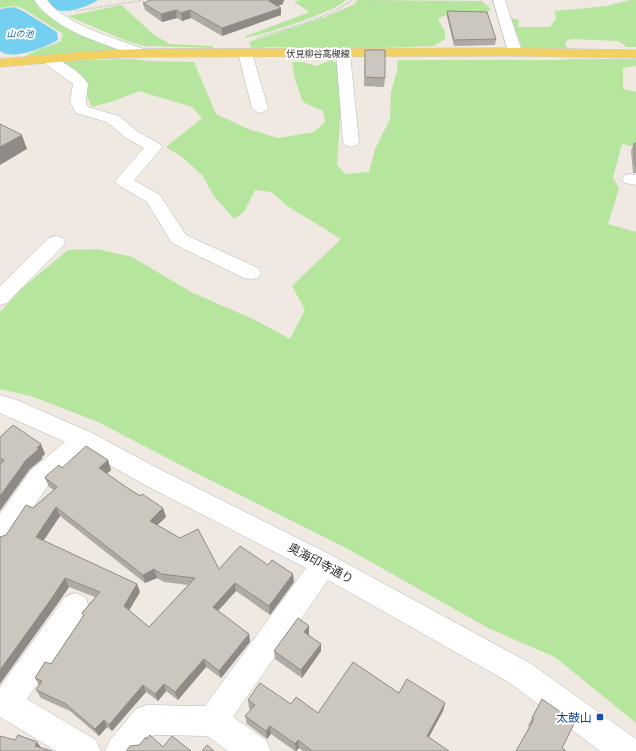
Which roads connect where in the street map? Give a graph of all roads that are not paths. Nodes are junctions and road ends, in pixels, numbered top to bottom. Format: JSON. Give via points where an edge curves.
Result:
{"nodes":[{"id":1,"x":40,"y":0,"type":"edge"},
{"id":2,"x":505,"y":1,"type":"edge"},
{"id":3,"x":515,"y":52,"type":"junction"},
{"id":4,"x":141,"y":53,"type":"junction"},
{"id":5,"x":245,"y":53,"type":"junction"},
{"id":6,"x":343,"y":53,"type":"junction"},
{"id":7,"x":636,"y":54,"type":"edge"},
{"id":8,"x":48,"y":58,"type":"junction"},
{"id":9,"x":0,"y":63,"type":"edge"},
{"id":10,"x":260,"y":108,"type":"dead end"},
{"id":11,"x":351,"y":142,"type":"dead end"},
{"id":12,"x":56,"y":242,"type":"dead end"},
{"id":13,"x":251,"y":273,"type":"dead end"},
{"id":14,"x":0,"y":298,"type":"edge"},
{"id":15,"x":3,"y":411,"type":"edge"},
{"id":16,"x":84,"y":440,"type":"junction"},
{"id":17,"x":0,"y":535,"type":"edge"},
{"id":18,"x":324,"y":564,"type":"junction"},
{"id":19,"x":75,"y":606,"type":"dead end"},
{"id":20,"x":212,"y":721,"type":"junction"},
{"id":21,"x":611,"y":746,"type":"edge"},
{"id":22,"x":85,"y":751,"type":"edge"},
{"id":23,"x":121,"y":751,"type":"edge"},
{"id":24,"x":255,"y":751,"type":"edge"}],
"edges":[{"from":1,"to":4,"type":"street","via":[[44,8],[73,26]]},
{"from":2,"to":3,"type":"street"},
{"from":3,"to":6,"type":"main road","name":"伏見柳谷高槻線"},
{"from":3,"to":7,"type":"main road","name":"伏見柳谷高槻線"},
{"from":4,"to":5,"type":"main road","name":"伏見柳谷高槻線"},
{"from":4,"to":8,"type":"main road","name":"伏見柳谷高槻線"},
{"from":5,"to":6,"type":"main road","name":"伏見柳谷高槻線"},
{"from":5,"to":10,"type":"street"},
{"from":6,"to":11,"type":"street"},
{"from":8,"to":9,"type":"main road","name":"伏見柳谷高槻線"},
{"from":8,"to":13,"type":"street","via":[[81,84],[78,102],[82,110],[113,119],[132,135],[154,147],[124,181],[154,199],[179,240]]},
{"from":12,"to":14,"type":"street"},
{"from":15,"to":16,"type":"street","name":"奥海印寺通り"},
{"from":16,"to":17,"type":"street","via":[[40,477]]},
{"from":16,"to":18,"type":"street","name":"奥海印寺通り"},
{"from":18,"to":20,"type":"street"},
{"from":18,"to":21,"type":"street","name":"奥海印寺通り","via":[[520,673]]},
{"from":19,"to":22,"type":"street","via":[[6,704]]},
{"from":20,"to":23,"type":"street","via":[[147,720]]},
{"from":20,"to":24,"type":"street"}]}
